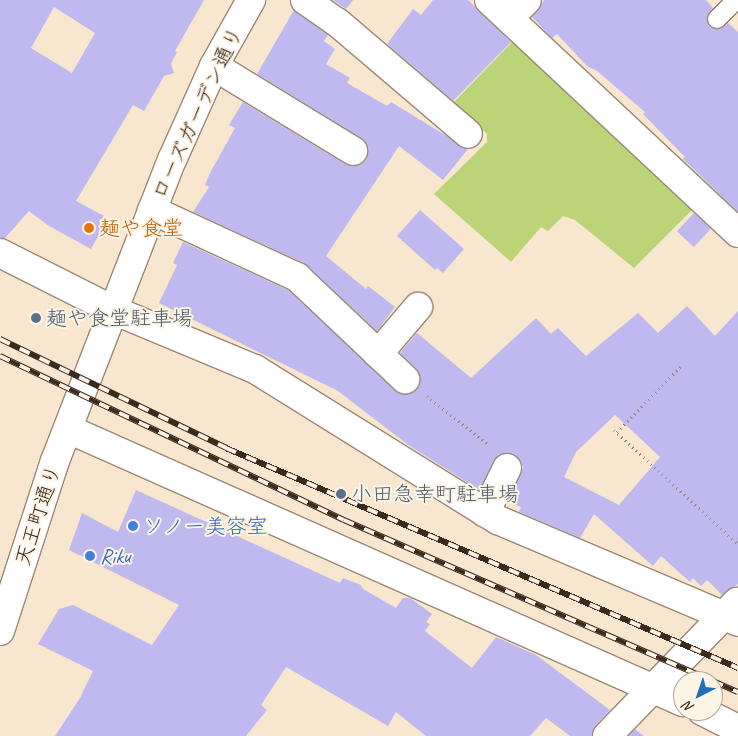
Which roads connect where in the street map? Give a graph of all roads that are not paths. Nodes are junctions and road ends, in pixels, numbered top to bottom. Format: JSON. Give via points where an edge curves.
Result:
{"nodes":[{"id":1,"x":251,"y":0,"type":"edge"},
{"id":2,"x":305,"y":0,"type":"edge"},
{"id":3,"x":489,"y":0,"type":"edge"},
{"id":4,"x":736,"y":0,"type":"edge"},
{"id":5,"x":518,"y":9,"type":"edge"},
{"id":6,"x":717,"y":19,"type":"dead end"},
{"id":7,"x":214,"y":66,"type":"junction"},
{"id":8,"x":468,"y":134,"type":"dead end"},
{"id":9,"x":353,"y":151,"type":"dead end"},
{"id":10,"x":152,"y":210,"type":"junction"},
{"id":11,"x":738,"y":233,"type":"edge"},
{"id":12,"x":0,"y":253,"type":"edge"},
{"id":13,"x":113,"y":310,"type":"junction"},
{"id":14,"x":419,"y":312,"type":"dead end"},
{"id":15,"x":378,"y":354,"type":"junction"},
{"id":16,"x":405,"y":380,"type":"road end"},
{"id":17,"x":68,"y":429,"type":"junction"},
{"id":18,"x":507,"y":468,"type":"road end"},
{"id":19,"x":485,"y":513,"type":"junction"},
{"id":20,"x":733,"y":612,"type":"edge"},
{"id":21,"x":3,"y":615,"type":"edge"},
{"id":22,"x":652,"y":687,"type":"junction"},
{"id":23,"x":673,"y":697,"type":"edge"},
{"id":24,"x":723,"y":721,"type":"edge"},
{"id":25,"x":738,"y":728,"type":"edge"},
{"id":26,"x":607,"y":736,"type":"edge"}],
"edges":[{"from":1,"to":7,"type":"street","name":"ローズガーデン通り"},
{"from":2,"to":8,"type":"street","via":[[337,22]]},
{"from":3,"to":5,"type":"street"},
{"from":4,"to":6,"type":"lane"},
{"from":5,"to":11,"type":"street"},
{"from":7,"to":9,"type":"street"},
{"from":7,"to":10,"type":"street","name":"ローズガーデン通り"},
{"from":10,"to":13,"type":"street","name":"ローズガーデン通り"},
{"from":10,"to":15,"type":"street","via":[[297,277]]},
{"from":12,"to":13,"type":"street"},
{"from":13,"to":17,"type":"street","name":"ローズガーデン通り"},
{"from":13,"to":19,"type":"street","via":[[255,369]]},
{"from":14,"to":15,"type":"street"},
{"from":15,"to":16,"type":"street"},
{"from":17,"to":21,"type":"street","name":"天王町通り"},
{"from":17,"to":22,"type":"street"},
{"from":18,"to":19,"type":"street"},
{"from":19,"to":20,"type":"street"},
{"from":20,"to":22,"type":"street"},
{"from":22,"to":23,"type":"street"},
{"from":22,"to":26,"type":"street"},
{"from":24,"to":25,"type":"street"}]}
